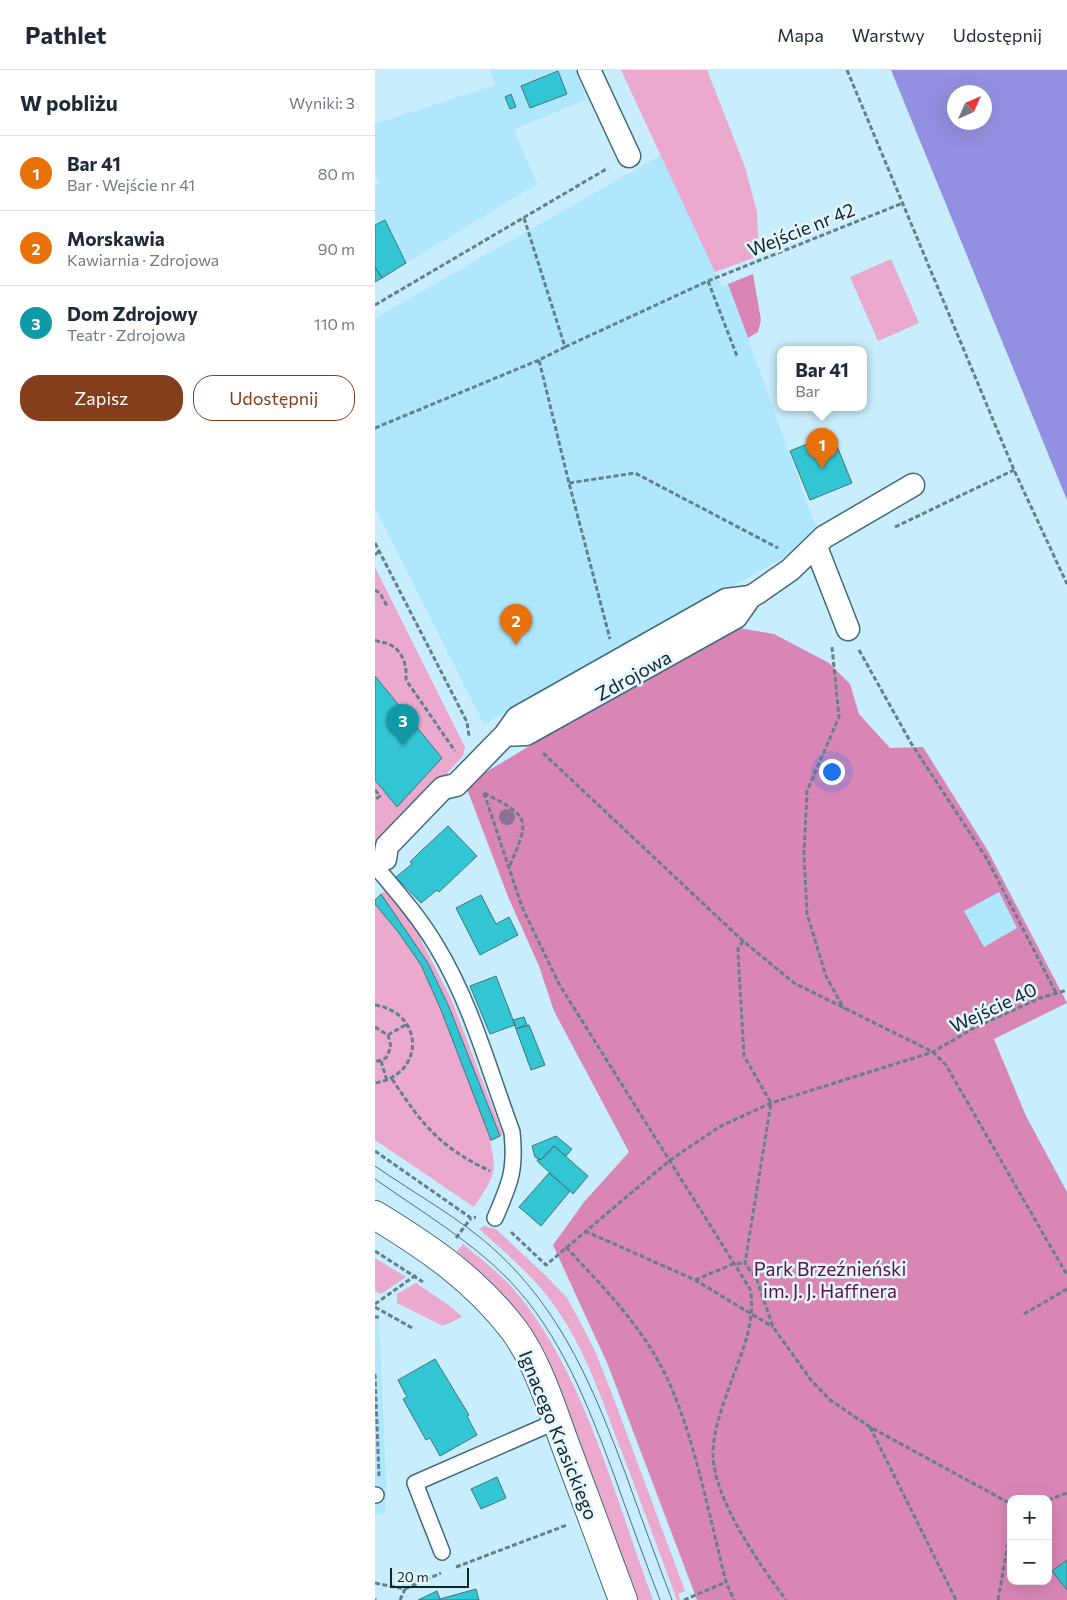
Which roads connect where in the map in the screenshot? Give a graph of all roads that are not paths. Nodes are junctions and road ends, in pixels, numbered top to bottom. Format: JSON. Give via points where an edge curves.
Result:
{"nodes":[{"id":1,"x":589,"y":70,"type":"edge"},
{"id":2,"x":629,"y":156,"type":"road end"},
{"id":3,"x":913,"y":485,"type":"dead end"},
{"id":4,"x":816,"y":556,"type":"junction"},
{"id":5,"x":750,"y":597,"type":"junction"},
{"id":6,"x":840,"y":635,"type":"road end"},
{"id":7,"x":516,"y":734,"type":"junction"},
{"id":8,"x":379,"y":866,"type":"edge"},
{"id":9,"x":375,"y":1215,"type":"edge"},
{"id":10,"x":495,"y":1218,"type":"road end"},
{"id":11,"x":557,"y":1421,"type":"junction"},
{"id":12,"x":443,"y":1552,"type":"dead end"},
{"id":13,"x":623,"y":1600,"type":"edge"}],
"edges":[{"from":1,"to":2,"type":"street"},
{"from":3,"to":4,"type":"street","name":"Zdrojowa","via":[[825,537]]},
{"from":4,"to":5,"type":"street","name":"Zdrojowa"},
{"from":4,"to":6,"type":"street"},
{"from":5,"to":7,"type":"street","name":"Zdrojowa","via":[[736,617]]},
{"from":5,"to":7,"type":"street","name":"Zdrojowa","via":[[726,600],[517,718]]},
{"from":7,"to":8,"type":"street","name":"Zdrojowa","via":[[467,774],[443,788],[387,846]]},
{"from":8,"to":10,"type":"lane","via":[[438,949],[464,1001],[512,1132],[512,1179]]},
{"from":9,"to":11,"type":"street","name":"Ignacego Krasickiego","via":[[433,1251],[493,1305],[515,1332],[532,1361]]},
{"from":11,"to":12,"type":"lane","via":[[415,1483]]},
{"from":11,"to":13,"type":"street","name":"Ignacego Krasickiego"}]}
